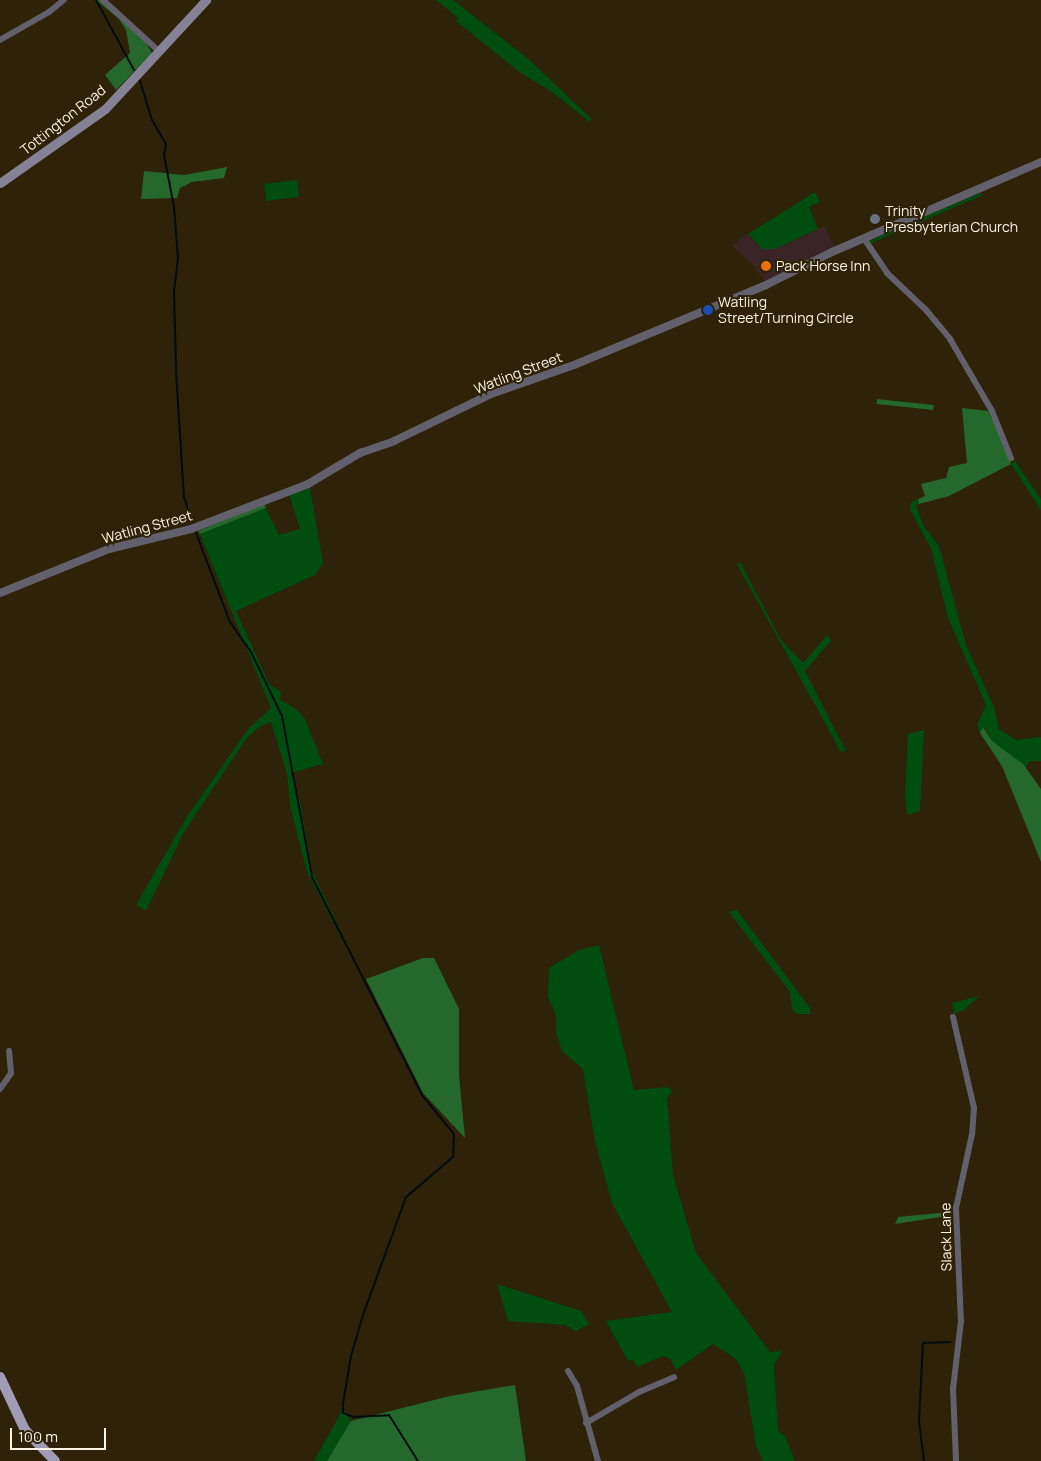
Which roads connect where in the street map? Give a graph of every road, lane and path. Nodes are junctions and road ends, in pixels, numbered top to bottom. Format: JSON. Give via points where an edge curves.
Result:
{"nodes":[{"id":1,"x":64,"y":0,"type":"edge"},
{"id":2,"x":103,"y":0,"type":"edge"},
{"id":3,"x":206,"y":0,"type":"edge"},
{"id":4,"x":0,"y":40,"type":"edge"},
{"id":5,"x":160,"y":52,"type":"junction"},
{"id":6,"x":1041,"y":162,"type":"edge"},
{"id":7,"x":0,"y":183,"type":"edge"},
{"id":8,"x":865,"y":240,"type":"junction"},
{"id":9,"x":1011,"y":458,"type":"dead end"},
{"id":10,"x":0,"y":593,"type":"edge"},
{"id":11,"x":952,"y":1017,"type":"dead end"},
{"id":12,"x":9,"y":1051,"type":"dead end"},
{"id":13,"x":0,"y":1089,"type":"edge"},
{"id":14,"x":568,"y":1371,"type":"dead end"},
{"id":15,"x":674,"y":1377,"type":"dead end"},
{"id":16,"x":0,"y":1378,"type":"edge"},
{"id":17,"x":586,"y":1423,"type":"junction"},
{"id":18,"x":55,"y":1461,"type":"edge"},
{"id":19,"x":598,"y":1461,"type":"edge"},
{"id":20,"x":956,"y":1461,"type":"edge"}],
"edges":[{"from":1,"to":4,"type":"street"},
{"from":2,"to":5,"type":"street"},
{"from":3,"to":5,"type":"main road","name":"Tottington Road"},
{"from":5,"to":7,"type":"main road","name":"Tottington Road","via":[[105,109]]},
{"from":6,"to":8,"type":"street","name":"Watling Street"},
{"from":8,"to":9,"type":"street","via":[[887,273],[926,310],[950,339],[992,411]]},
{"from":8,"to":10,"type":"street","name":"Watling Street","via":[[614,349],[491,394],[394,441],[360,453],[308,484],[191,529],[109,549]]},
{"from":11,"to":20,"type":"street","name":"Slack Lane","via":[[974,1108],[972,1134],[960,1176],[956,1208],[961,1321],[952,1389]]},
{"from":12,"to":13,"type":"street","via":[[11,1073]]},
{"from":14,"to":17,"type":"street","via":[[577,1386]]},
{"from":15,"to":17,"type":"street","via":[[639,1392]]},
{"from":16,"to":18,"type":"main road","via":[[25,1430]]},
{"from":17,"to":19,"type":"street"}]}
